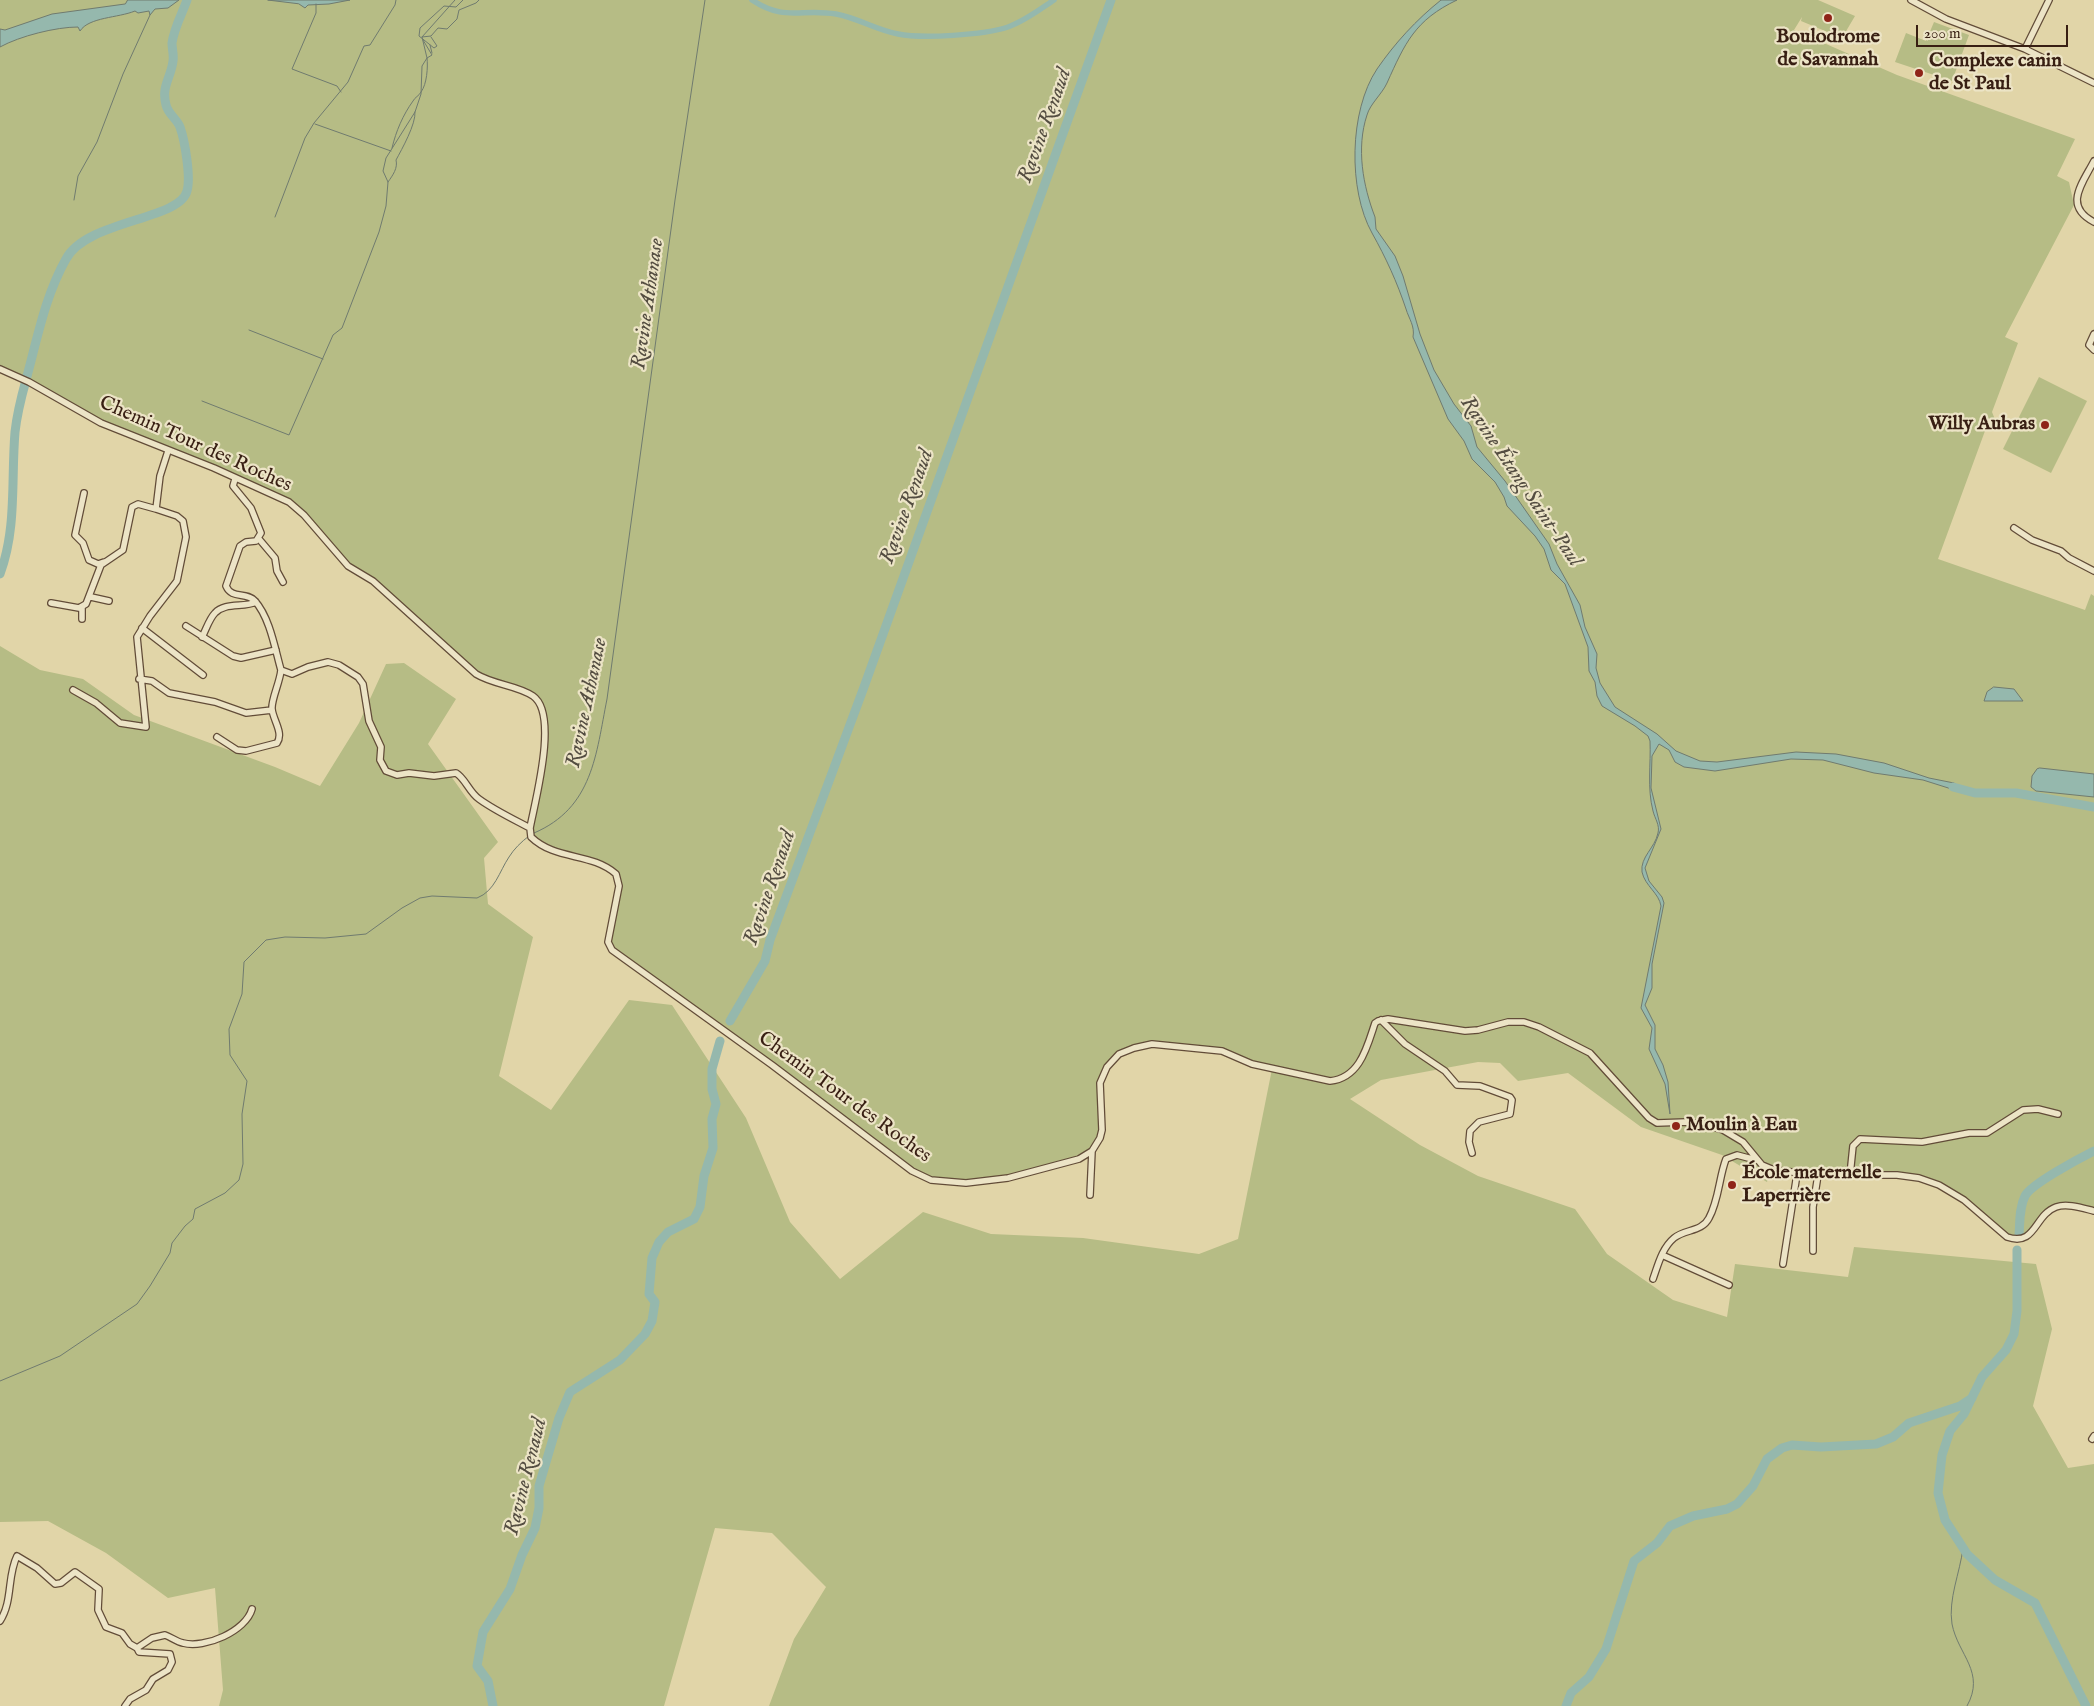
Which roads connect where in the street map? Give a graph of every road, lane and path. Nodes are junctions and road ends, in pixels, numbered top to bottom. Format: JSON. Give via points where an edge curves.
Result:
{"nodes":[{"id":1,"x":1911,"y":0,"type":"edge"},
{"id":2,"x":2048,"y":0,"type":"edge"},
{"id":3,"x":2025,"y":50,"type":"junction"},
{"id":4,"x":2094,"y":83,"type":"edge"},
{"id":5,"x":2094,"y":161,"type":"edge"},
{"id":6,"x":2094,"y":222,"type":"edge"},
{"id":7,"x":2094,"y":334,"type":"edge"},
{"id":8,"x":2094,"y":350,"type":"edge"},
{"id":9,"x":0,"y":369,"type":"edge"},
{"id":10,"x":168,"y":451,"type":"junction"},
{"id":11,"x":235,"y":478,"type":"junction"},
{"id":12,"x":84,"y":493,"type":"dead end"},
{"id":13,"x":156,"y":509,"type":"junction"},
{"id":14,"x":2014,"y":528,"type":"dead end"},
{"id":15,"x":259,"y":539,"type":"junction"},
{"id":16,"x":104,"y":562,"type":"junction"},
{"id":17,"x":2094,"y":571,"type":"edge"},
{"id":18,"x":283,"y":582,"type":"dead end"},
{"id":19,"x":91,"y":597,"type":"junction"},
{"id":20,"x":108,"y":601,"type":"dead end"},
{"id":21,"x":256,"y":602,"type":"junction"},
{"id":22,"x":51,"y":603,"type":"dead end"},
{"id":23,"x":82,"y":607,"type":"junction"},
{"id":24,"x":82,"y":619,"type":"dead end"},
{"id":25,"x":186,"y":626,"type":"dead end"},
{"id":26,"x":142,"y":628,"type":"junction"},
{"id":27,"x":202,"y":637,"type":"junction"},
{"id":28,"x":276,"y":650,"type":"junction"},
{"id":29,"x":281,"y":670,"type":"junction"},
{"id":30,"x":203,"y":675,"type":"dead end"},
{"id":31,"x":139,"y":678,"type":"junction"},
{"id":32,"x":73,"y":690,"type":"dead end"},
{"id":33,"x":272,"y":710,"type":"junction"},
{"id":34,"x":217,"y":737,"type":"dead end"},
{"id":35,"x":530,"y":828,"type":"junction"},
{"id":36,"x":1381,"y":1020,"type":"junction"},
{"id":37,"x":2058,"y":1114,"type":"dead end"},
{"id":38,"x":1092,"y":1151,"type":"junction"},
{"id":39,"x":1472,"y":1153,"type":"dead end"},
{"id":40,"x":1756,"y":1160,"type":"junction"},
{"id":41,"x":1797,"y":1174,"type":"junction"},
{"id":42,"x":1818,"y":1175,"type":"junction"},
{"id":43,"x":1850,"y":1175,"type":"junction"},
{"id":44,"x":1090,"y":1195,"type":"dead end"},
{"id":45,"x":2094,"y":1211,"type":"edge"},
{"id":46,"x":1813,"y":1251,"type":"dead end"},
{"id":47,"x":1663,"y":1253,"type":"junction"},
{"id":48,"x":1783,"y":1264,"type":"dead end"},
{"id":49,"x":1653,"y":1279,"type":"dead end"},
{"id":50,"x":1729,"y":1285,"type":"dead end"},
{"id":51,"x":252,"y":1608,"type":"dead end"},
{"id":52,"x":0,"y":1621,"type":"edge"},
{"id":53,"x":137,"y":1648,"type":"junction"},
{"id":54,"x":126,"y":1706,"type":"edge"}],
"edges":[{"from":1,"to":3,"type":"street","via":[[1946,19]]},
{"from":2,"to":3,"type":"street"},
{"from":3,"to":4,"type":"street"},
{"from":5,"to":6,"type":"street","via":[[2076,195],[2080,211]]},
{"from":7,"to":8,"type":"street","via":[[2088,345]]},
{"from":9,"to":10,"type":"street","name":"Chemin Tour des Roches","via":[[101,423]]},
{"from":10,"to":11,"type":"street","name":"Chemin Tour des Roches"},
{"from":10,"to":13,"type":"street","via":[[160,476]]},
{"from":11,"to":15,"type":"street","via":[[233,486],[250,508],[261,533]]},
{"from":11,"to":35,"type":"street","name":"Chemin Tour des Roches","via":[[296,508],[348,566],[373,581],[476,674],[488,681],[526,692],[538,700],[546,735]]},
{"from":12,"to":16,"type":"street","via":[[75,534],[83,543],[88,560],[98,564]]},
{"from":13,"to":16,"type":"street","via":[[138,504],[132,507],[123,550]]},
{"from":13,"to":26,"type":"street","via":[[177,516],[182,521],[186,537],[177,581]]},
{"from":14,"to":17,"type":"street"},
{"from":15,"to":18,"type":"street","via":[[275,558]]},
{"from":15,"to":21,"type":"street","via":[[240,546],[226,586],[234,595],[249,597]]},
{"from":16,"to":19,"type":"street","via":[[99,568]]},
{"from":19,"to":20,"type":"street"},
{"from":19,"to":23,"type":"street"},
{"from":21,"to":27,"type":"street","via":[[219,610],[212,616]]},
{"from":21,"to":28,"type":"street","via":[[275,641]]},
{"from":22,"to":23,"type":"street"},
{"from":23,"to":24,"type":"street"},
{"from":25,"to":27,"type":"street"},
{"from":26,"to":30,"type":"street"},
{"from":26,"to":31,"type":"street","via":[[137,638]]},
{"from":27,"to":28,"type":"street","via":[[241,658]]},
{"from":28,"to":29,"type":"street"},
{"from":29,"to":33,"type":"street"},
{"from":29,"to":35,"type":"street","via":[[292,674],[328,662],[358,677],[363,684],[369,721],[381,747],[380,760],[386,771],[397,775],[409,772],[434,776],[459,774],[480,800]]},
{"from":31,"to":32,"type":"street","via":[[146,727],[120,723]]},
{"from":31,"to":33,"type":"street","via":[[152,681],[169,693],[215,702],[239,712],[254,714]]},
{"from":33,"to":34,"type":"street","via":[[280,735],[274,745],[237,750]]},
{"from":35,"to":38,"type":"street","name":"Chemin Tour des Roches","via":[[531,837],[541,847],[598,863],[616,874],[619,886],[608,942],[612,950],[912,1171],[931,1180],[950,1183],[993,1181],[1079,1159]]},
{"from":36,"to":38,"type":"street","via":[[1374,1023],[1362,1061],[1338,1080],[1252,1064],[1222,1051],[1152,1044],[1119,1054],[1107,1067],[1100,1083],[1102,1130]]},
{"from":36,"to":39,"type":"street","via":[[1405,1044],[1445,1071],[1457,1085],[1480,1086],[1510,1097],[1510,1114],[1480,1122],[1470,1131]]},
{"from":36,"to":40,"type":"street","via":[[1465,1031],[1508,1022],[1524,1022],[1539,1027],[1590,1053],[1657,1123],[1686,1122],[1713,1126],[1737,1137]]},
{"from":37,"to":43,"type":"street","via":[[2038,1109],[2023,1110],[1987,1132],[1922,1142],[1860,1139],[1853,1146]]},
{"from":38,"to":44,"type":"street"},
{"from":40,"to":41,"type":"street","via":[[1774,1170]]},
{"from":40,"to":47,"type":"street","via":[[1737,1156],[1726,1159],[1709,1219],[1700,1228],[1673,1238]]},
{"from":41,"to":42,"type":"street"},
{"from":41,"to":48,"type":"street"},
{"from":42,"to":43,"type":"street"},
{"from":42,"to":46,"type":"street","via":[[1813,1207]]},
{"from":43,"to":45,"type":"street","via":[[1897,1175],[1939,1185],[1964,1200],[2015,1240],[2030,1234],[2054,1208],[2068,1206]]},
{"from":47,"to":49,"type":"street"},
{"from":47,"to":50,"type":"street"},
{"from":51,"to":53,"type":"street","via":[[245,1622],[222,1638],[191,1644],[166,1635],[152,1638]]},
{"from":52,"to":53,"type":"street","via":[[10,1598],[17,1556],[55,1584],[75,1572],[86,1582],[94,1584],[99,1589],[98,1610],[106,1626],[122,1633]]},
{"from":53,"to":54,"type":"street","via":[[139,1652],[168,1653],[172,1662],[168,1670],[153,1679],[146,1690],[130,1699]]}]}
